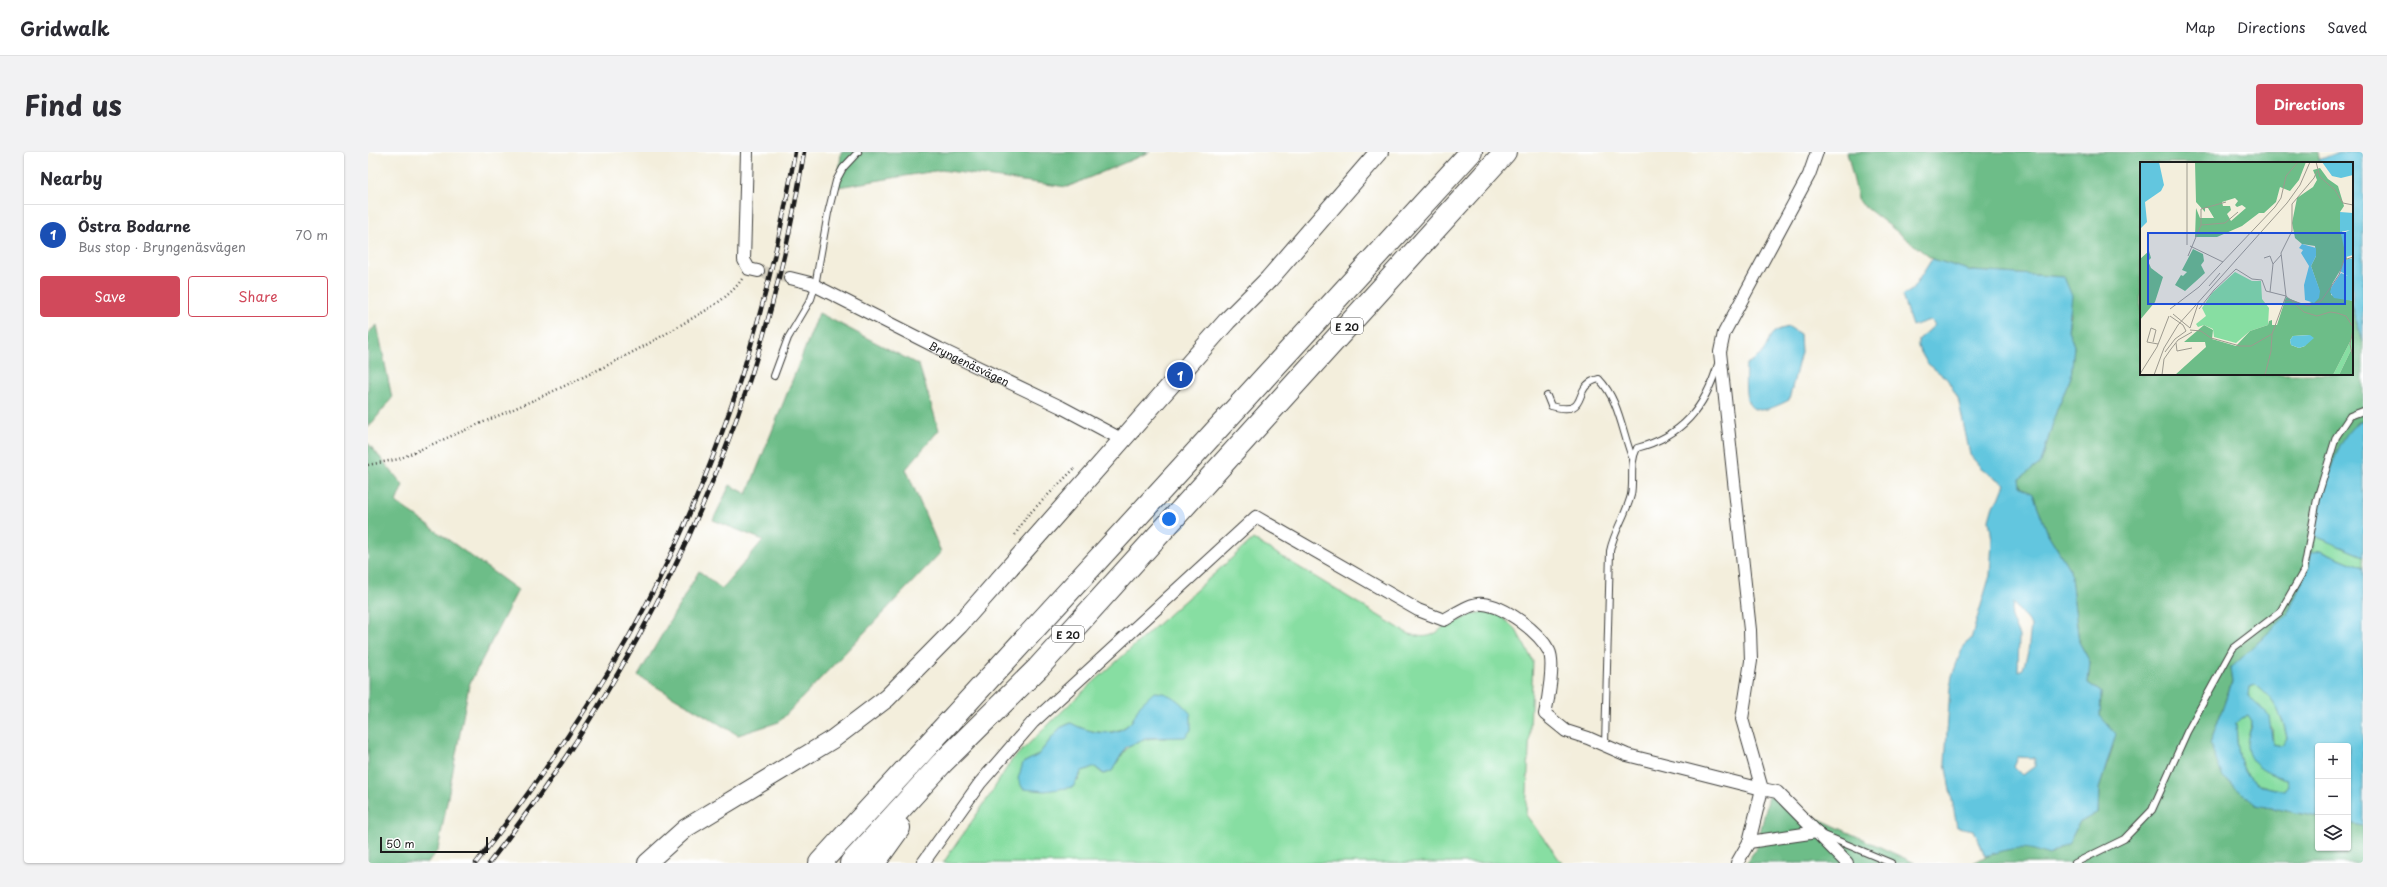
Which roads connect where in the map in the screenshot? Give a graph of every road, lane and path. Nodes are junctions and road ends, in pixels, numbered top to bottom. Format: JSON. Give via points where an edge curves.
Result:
{"nodes":[{"id":1,"x":747,"y":152,"type":"edge"},
{"id":2,"x":858,"y":152,"type":"edge"},
{"id":3,"x":1379,"y":152,"type":"edge"},
{"id":4,"x":1471,"y":152,"type":"edge"},
{"id":5,"x":1506,"y":152,"type":"edge"},
{"id":6,"x":1817,"y":152,"type":"edge"},
{"id":7,"x":754,"y":270,"type":"joint"},
{"id":8,"x":790,"y":278,"type":"tunnel mouth"},
{"id":9,"x":815,"y":286,"type":"junction"},
{"id":10,"x":1720,"y":357,"type":"junction"},
{"id":11,"x":774,"y":376,"type":"dead end"},
{"id":12,"x":1547,"y":396,"type":"dead end"},
{"id":13,"x":2363,"y":411,"type":"edge"},
{"id":14,"x":1123,"y":440,"type":"junction"},
{"id":15,"x":1632,"y":457,"type":"junction"},
{"id":16,"x":368,"y":465,"type":"edge"},
{"id":17,"x":1077,"y":467,"type":"dead end"},
{"id":18,"x":1013,"y":543,"type":"dead end"},
{"id":19,"x":1605,"y":746,"type":"junction"},
{"id":20,"x":942,"y":763,"type":"junction"},
{"id":21,"x":1762,"y":789,"type":"junction"},
{"id":22,"x":696,"y":824,"type":"junction"},
{"id":23,"x":1817,"y":832,"type":"junction"},
{"id":24,"x":1749,"y":842,"type":"junction"},
{"id":25,"x":647,"y":863,"type":"edge"},
{"id":26,"x":663,"y":863,"type":"edge"},
{"id":27,"x":820,"y":863,"type":"edge"},
{"id":28,"x":851,"y":863,"type":"edge"},
{"id":29,"x":874,"y":863,"type":"edge"},
{"id":30,"x":923,"y":863,"type":"edge"},
{"id":31,"x":1737,"y":863,"type":"edge"},
{"id":32,"x":1847,"y":863,"type":"edge"},
{"id":33,"x":1891,"y":863,"type":"edge"},
{"id":34,"x":2075,"y":863,"type":"edge"}],
"edges":[{"from":1,"to":7,"type":"street","via":[[744,260]]},
{"from":2,"to":9,"type":"lane","via":[[843,168],[836,181]]},
{"from":3,"to":14,"type":"street","via":[[1269,279],[1227,321]]},
{"from":4,"to":27,"type":"highway","number":"E 20"},
{"from":5,"to":20,"type":"highway","number":"E 20","via":[[1038,668]]},
{"from":6,"to":10,"type":"street","via":[[1809,175],[1724,333]]},
{"from":7,"to":16,"type":"path","via":[[736,288],[705,311],[639,350],[399,459]]},
{"from":8,"to":9,"type":"street","name":"Bryngenäsvägen"},
{"from":9,"to":11,"type":"lane","via":[[811,299],[788,338]]},
{"from":9,"to":14,"type":"street","name":"Bryngenäsvägen"},
{"from":10,"to":15,"type":"lane","via":[[1707,392],[1694,414],[1664,439],[1637,448]]},
{"from":10,"to":21,"type":"street","via":[[1750,630],[1751,661],[1742,718]]},
{"from":12,"to":15,"type":"lane","via":[[1551,406],[1563,410],[1573,408],[1580,401],[1582,389],[1590,381],[1599,379],[1608,389],[1618,409]]},
{"from":13,"to":34,"type":"lane","via":[[2350,416],[2336,437],[2317,499],[2304,570],[2280,612],[2233,648],[2187,732],[2152,810],[2124,839]]},
{"from":14,"to":22,"type":"street","via":[[959,625],[887,698],[833,739]]},
{"from":15,"to":19,"type":"lane","via":[[1631,494],[1613,537],[1610,551]]},
{"from":17,"to":18,"type":"path","via":[[1026,517]]},
{"from":19,"to":21,"type":"street","via":[[1627,755]]},
{"from":19,"to":30,"type":"street","via":[[1566,731],[1546,714],[1551,679],[1550,651],[1526,624],[1496,607],[1482,603],[1444,620],[1418,610],[1256,517],[1032,722],[980,783]]},
{"from":20,"to":28,"type":"highway","number":"E 20"},
{"from":20,"to":29,"type":"highway","via":[[926,796]]},
{"from":21,"to":23,"type":"street","via":[[1777,792]]},
{"from":21,"to":24,"type":"street"},
{"from":22,"to":25,"type":"street","via":[[672,839]]},
{"from":22,"to":26,"type":"street","via":[[692,832]]},
{"from":23,"to":24,"type":"street"},
{"from":23,"to":32,"type":"street"},
{"from":23,"to":33,"type":"lane"},
{"from":24,"to":31,"type":"street"}]}
